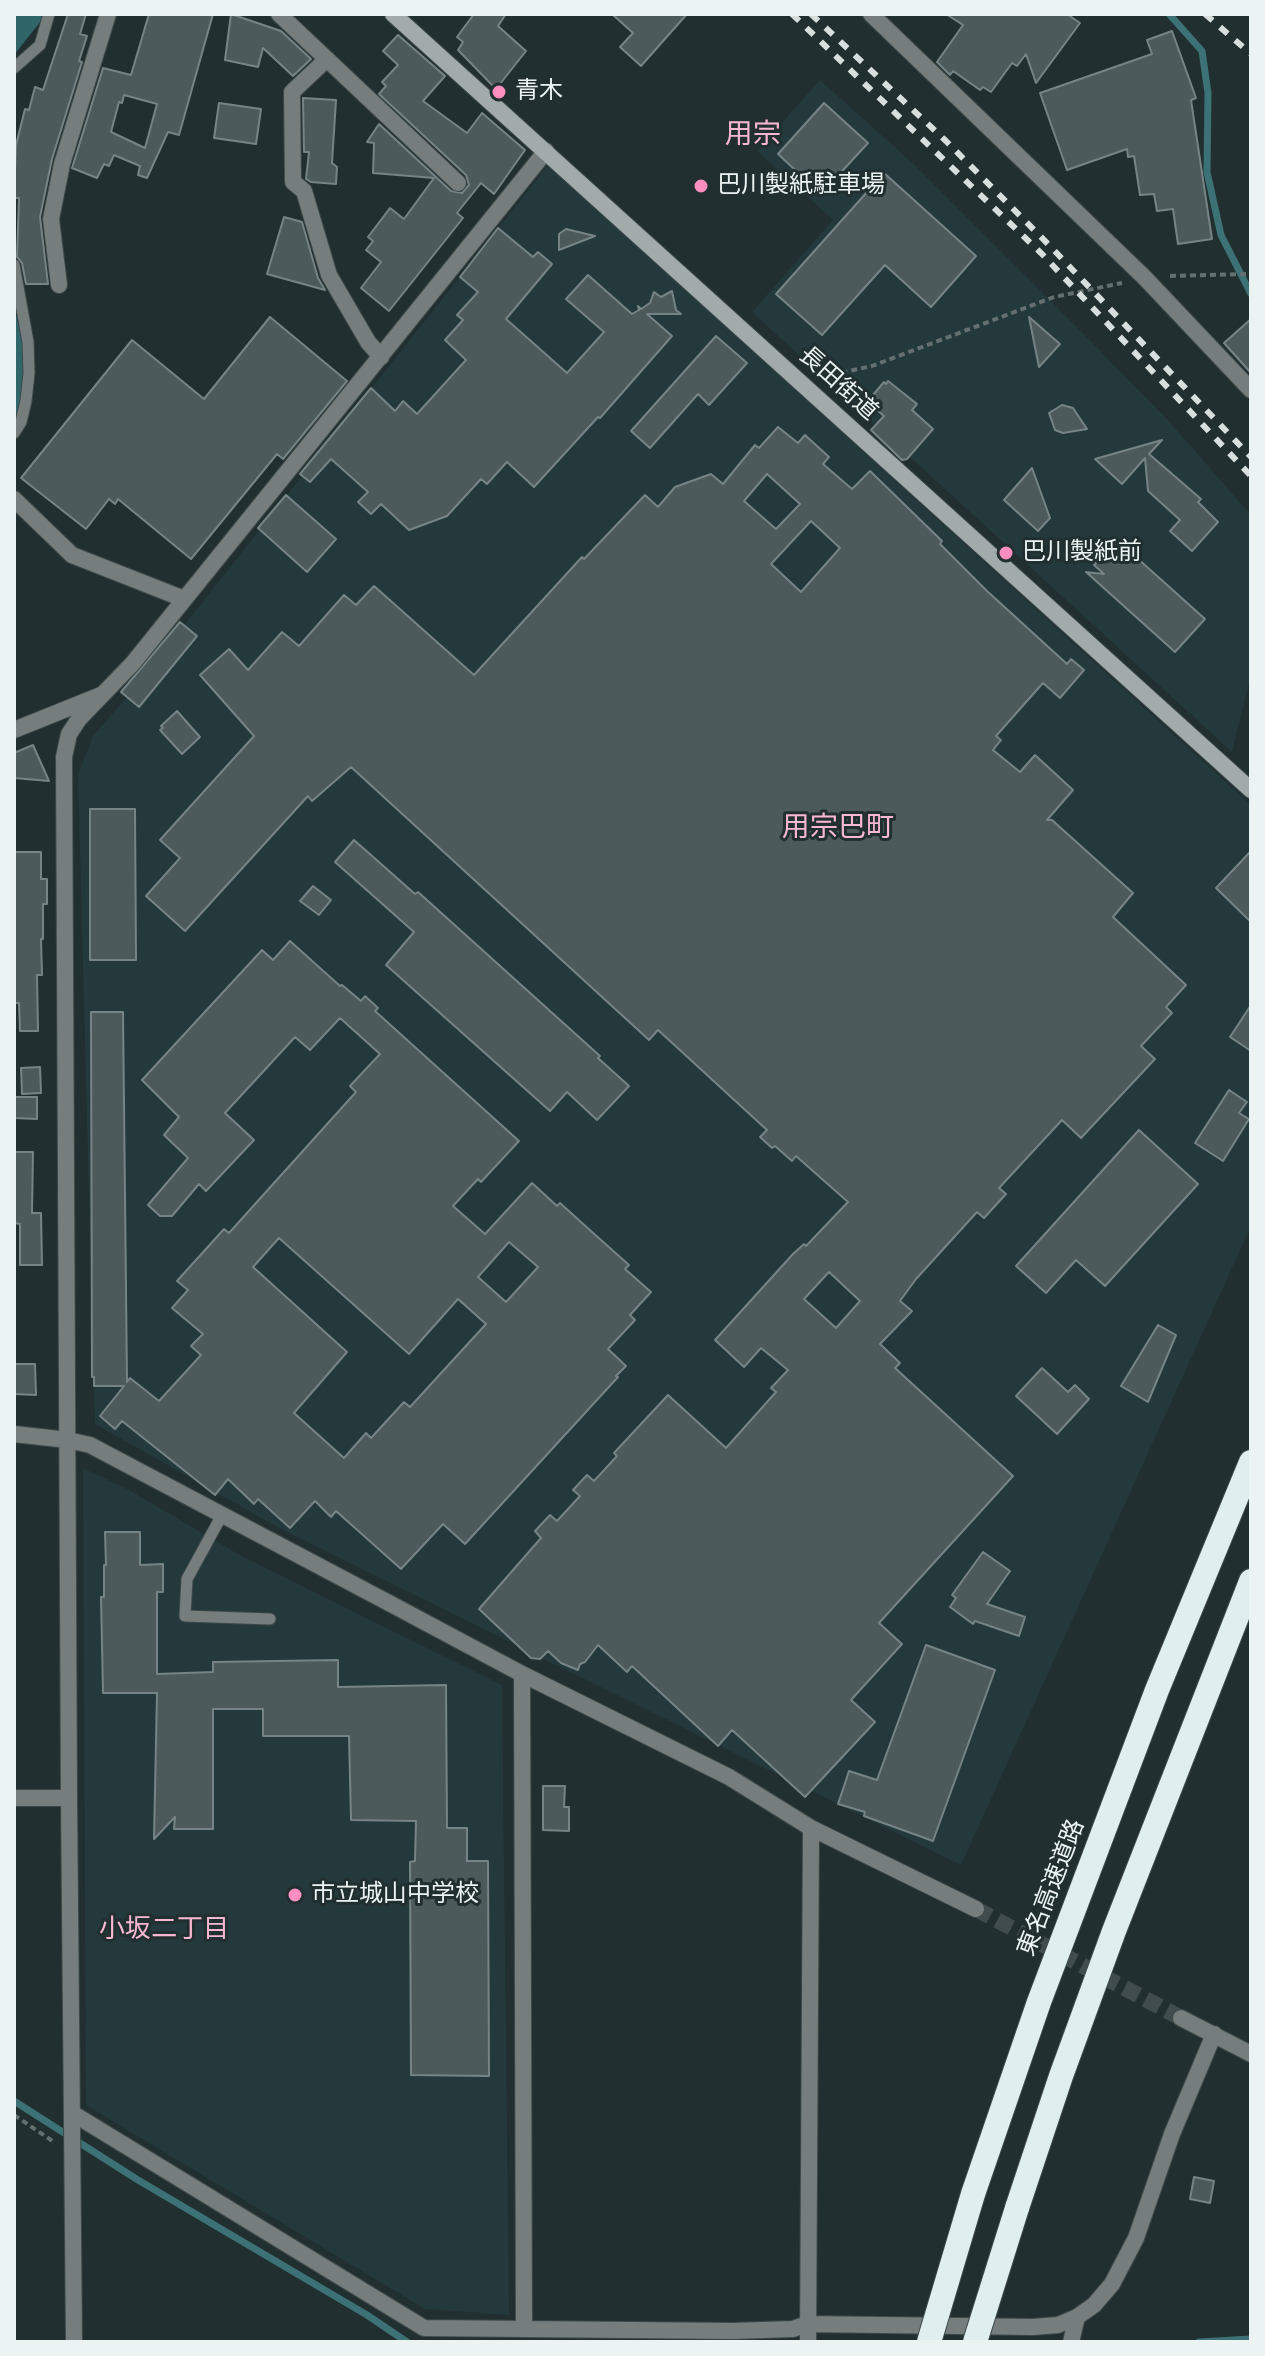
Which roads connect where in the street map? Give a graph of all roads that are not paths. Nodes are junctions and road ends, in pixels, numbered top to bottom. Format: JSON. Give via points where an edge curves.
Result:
{"nodes":[{"id":1,"x":49,"y":14,"type":"edge"},
{"id":2,"x":108,"y":14,"type":"edge"},
{"id":3,"x":279,"y":14,"type":"edge"},
{"id":4,"x":393,"y":14,"type":"edge"},
{"id":5,"x":871,"y":14,"type":"edge"},
{"id":6,"x":327,"y":59,"type":"junction"},
{"id":7,"x":14,"y":68,"type":"edge"},
{"id":8,"x":546,"y":151,"type":"junction"},
{"id":9,"x":458,"y":183,"type":"dead end"},
{"id":10,"x":14,"y":265,"type":"edge"},
{"id":11,"x":59,"y":285,"type":"dead end"},
{"id":12,"x":381,"y":357,"type":"junction"},
{"id":13,"x":1251,"y":390,"type":"edge"},
{"id":14,"x":14,"y":433,"type":"edge"},
{"id":15,"x":14,"y":499,"type":"edge"},
{"id":16,"x":184,"y":599,"type":"junction"},
{"id":17,"x":101,"y":695,"type":"junction"},
{"id":18,"x":14,"y":730,"type":"edge"},
{"id":19,"x":1251,"y":790,"type":"edge"},
{"id":20,"x":14,"y":1434,"type":"edge"},
{"id":21,"x":68,"y":1440,"type":"junction"},
{"id":22,"x":1251,"y":1462,"type":"edge"},
{"id":23,"x":222,"y":1515,"type":"junction"},
{"id":24,"x":1251,"y":1581,"type":"edge"},
{"id":25,"x":270,"y":1619,"type":"dead end"},
{"id":26,"x":522,"y":1674,"type":"junction"},
{"id":27,"x":14,"y":1798,"type":"edge"},
{"id":28,"x":69,"y":1798,"type":"junction"},
{"id":29,"x":811,"y":1828,"type":"junction"},
{"id":30,"x":976,"y":1909,"type":"tunnel mouth"},
{"id":31,"x":1181,"y":2018,"type":"tunnel mouth"},
{"id":32,"x":1214,"y":2034,"type":"junction"},
{"id":33,"x":1251,"y":2054,"type":"edge"},
{"id":34,"x":72,"y":2113,"type":"junction"},
{"id":35,"x":807,"y":2324,"type":"junction"},
{"id":36,"x":524,"y":2329,"type":"junction"},
{"id":37,"x":1074,"y":2330,"type":"edge"},
{"id":38,"x":440,"y":2337,"type":"edge"},
{"id":39,"x":74,"y":2342,"type":"edge"},
{"id":40,"x":808,"y":2342,"type":"edge"},
{"id":41,"x":929,"y":2342,"type":"edge"},
{"id":42,"x":975,"y":2342,"type":"edge"}],
"edges":[{"from":1,"to":7,"type":"lane","via":[[40,45]]},
{"from":2,"to":11,"type":"street","via":[[62,164],[51,219]]},
{"from":3,"to":6,"type":"street"},
{"from":4,"to":8,"type":"main road","name":"長田街道"},
{"from":5,"to":13,"type":"street","via":[[1145,278]]},
{"from":6,"to":9,"type":"street"},
{"from":6,"to":12,"type":"street","via":[[292,92],[293,182],[304,191],[329,275]]},
{"from":8,"to":12,"type":"street"},
{"from":8,"to":19,"type":"main road","name":"長田街道"},
{"from":10,"to":14,"type":"lane","via":[[29,373],[21,422]]},
{"from":12,"to":16,"type":"street"},
{"from":15,"to":16,"type":"street","via":[[72,555]]},
{"from":16,"to":17,"type":"street"},
{"from":17,"to":18,"type":"street"},
{"from":17,"to":21,"type":"street","via":[[69,734],[64,757]]},
{"from":20,"to":21,"type":"street"},
{"from":21,"to":23,"type":"street","via":[[90,1445]]},
{"from":21,"to":28,"type":"street"},
{"from":22,"to":41,"type":"highway","name":"東名高速道路","bridge":true,"via":[[1039,2002]]},
{"from":23,"to":25,"type":"lane","via":[[187,1579],[185,1616]]},
{"from":23,"to":26,"type":"street"},
{"from":24,"to":42,"type":"highway","bridge":true,"via":[[1061,2076]]},
{"from":26,"to":29,"type":"street","via":[[729,1777]]},
{"from":26,"to":36,"type":"street"},
{"from":27,"to":28,"type":"street"},
{"from":28,"to":34,"type":"street"},
{"from":29,"to":30,"type":"street"},
{"from":29,"to":35,"type":"street"},
{"from":31,"to":32,"type":"street"},
{"from":32,"to":33,"type":"street"},
{"from":32,"to":37,"type":"street","via":[[1126,2262]]},
{"from":34,"to":38,"type":"street"},
{"from":34,"to":39,"type":"street"},
{"from":35,"to":36,"type":"street","via":[[733,2331]]},
{"from":35,"to":37,"type":"street","via":[[1058,2325]]},
{"from":35,"to":40,"type":"street"},
{"from":36,"to":38,"type":"street"}]}
